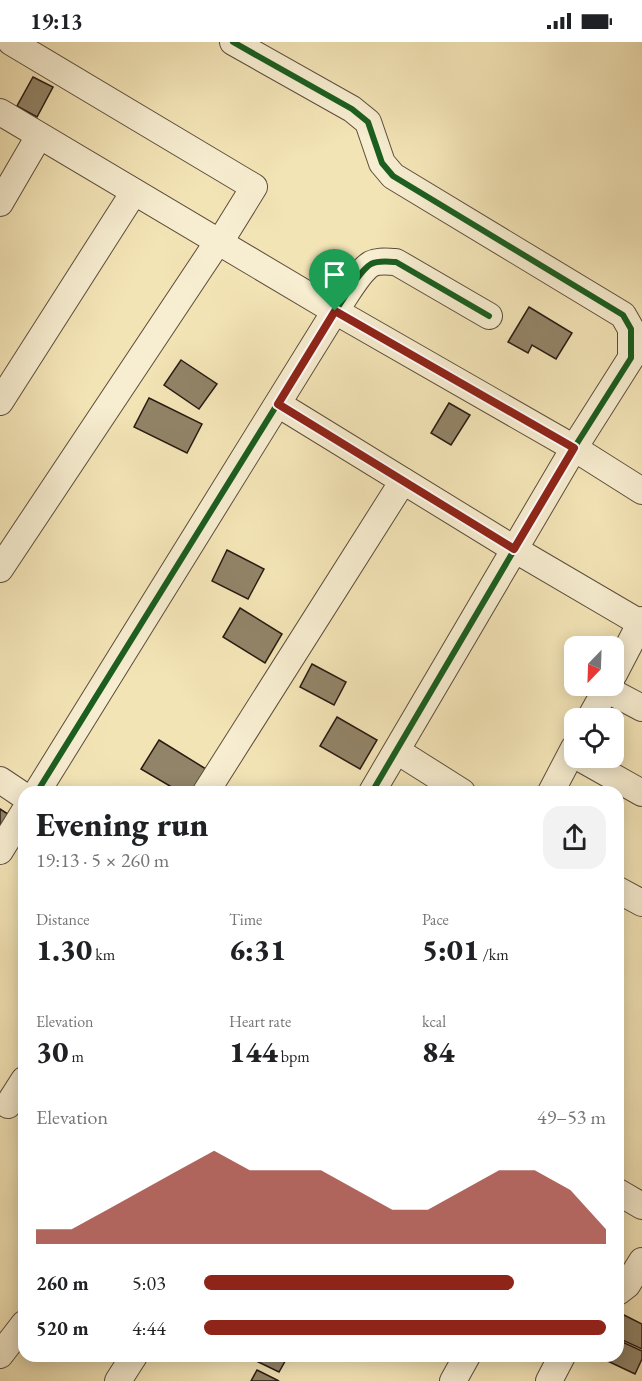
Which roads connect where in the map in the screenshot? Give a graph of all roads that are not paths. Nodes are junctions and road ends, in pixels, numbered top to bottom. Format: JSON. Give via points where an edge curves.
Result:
{"nodes":[{"id":1,"x":11,"y":42,"type":"edge"},
{"id":2,"x":233,"y":42,"type":"edge"},
{"id":3,"x":0,"y":112,"type":"edge"},
{"id":4,"x":39,"y":136,"type":"junction"},
{"id":5,"x":134,"y":192,"type":"junction"},
{"id":6,"x":0,"y":203,"type":"edge"},
{"id":7,"x":220,"y":242,"type":"junction"},
{"id":8,"x":335,"y":311,"type":"junction"},
{"id":9,"x":489,"y":316,"type":"dead end"},
{"id":10,"x":636,"y":362,"type":"edge"},
{"id":11,"x":0,"y":402,"type":"edge"},
{"id":12,"x":278,"y":404,"type":"junction"},
{"id":13,"x":574,"y":448,"type":"junction"},
{"id":14,"x":403,"y":481,"type":"junction"},
{"id":15,"x":642,"y":491,"type":"edge"},
{"id":16,"x":514,"y":549,"type":"junction"},
{"id":17,"x":4,"y":554,"type":"edge"},
{"id":18,"x":642,"y":622,"type":"edge"},
{"id":19,"x":624,"y":655,"type":"edge"},
{"id":20,"x":624,"y":694,"type":"edge"},
{"id":21,"x":642,"y":708,"type":"edge"},
{"id":22,"x":397,"y":752,"type":"junction"},
{"id":23,"x":566,"y":768,"type":"edge"},
{"id":24,"x":600,"y":768,"type":"edge"},
{"id":25,"x":0,"y":780,"type":"edge"},
{"id":26,"x":41,"y":786,"type":"edge"},
{"id":27,"x":210,"y":786,"type":"edge"},
{"id":28,"x":376,"y":786,"type":"edge"},
{"id":29,"x":452,"y":786,"type":"edge"},
{"id":30,"x":555,"y":786,"type":"edge"},
{"id":31,"x":18,"y":792,"type":"edge"},
{"id":32,"x":642,"y":793,"type":"edge"},
{"id":33,"x":18,"y":822,"type":"edge"},
{"id":34,"x":0,"y":851,"type":"edge"},
{"id":35,"x":624,"y":893,"type":"edge"},
{"id":36,"x":642,"y":903,"type":"edge"},
{"id":37,"x":18,"y":1089,"type":"edge"},
{"id":38,"x":8,"y":1105,"type":"dead end"},
{"id":39,"x":624,"y":1196,"type":"edge"},
{"id":40,"x":642,"y":1206,"type":"edge"},
{"id":41,"x":642,"y":1261,"type":"edge"},
{"id":42,"x":624,"y":1287,"type":"edge"},
{"id":43,"x":18,"y":1332,"type":"edge"},
{"id":44,"x":0,"y":1355,"type":"edge"},
{"id":45,"x":130,"y":1362,"type":"edge"},
{"id":46,"x":464,"y":1362,"type":"edge"},
{"id":47,"x":559,"y":1362,"type":"edge"},
{"id":48,"x":118,"y":1381,"type":"edge"},
{"id":49,"x":453,"y":1381,"type":"edge"},
{"id":50,"x":549,"y":1381,"type":"edge"}],
"edges":[{"from":1,"to":7,"type":"street","via":[[254,187]]},
{"from":2,"to":10,"type":"street","via":[[352,109],[368,122],[382,163],[393,176],[623,315],[631,329]]},
{"from":3,"to":4,"type":"street"},
{"from":4,"to":5,"type":"street"},
{"from":4,"to":6,"type":"street"},
{"from":5,"to":7,"type":"street"},
{"from":5,"to":11,"type":"street"},
{"from":7,"to":8,"type":"street"},
{"from":7,"to":17,"type":"street"},
{"from":8,"to":9,"type":"street","via":[[362,273],[382,261],[396,262]]},
{"from":8,"to":12,"type":"street"},
{"from":8,"to":13,"type":"street"},
{"from":10,"to":13,"type":"street"},
{"from":12,"to":14,"type":"street"},
{"from":12,"to":26,"type":"street"},
{"from":13,"to":15,"type":"street"},
{"from":13,"to":16,"type":"street"},
{"from":14,"to":16,"type":"street"},
{"from":14,"to":27,"type":"street"},
{"from":16,"to":18,"type":"street"},
{"from":16,"to":22,"type":"street"},
{"from":18,"to":19,"type":"street"},
{"from":20,"to":21,"type":"street"},
{"from":22,"to":28,"type":"street"},
{"from":22,"to":29,"type":"street"},
{"from":23,"to":30,"type":"street"},
{"from":24,"to":32,"type":"street"},
{"from":25,"to":31,"type":"street"},
{"from":33,"to":34,"type":"street"},
{"from":35,"to":36,"type":"street"},
{"from":37,"to":38,"type":"street"},
{"from":39,"to":40,"type":"street"},
{"from":41,"to":42,"type":"street"},
{"from":43,"to":44,"type":"street"},
{"from":45,"to":48,"type":"street"},
{"from":46,"to":49,"type":"street"},
{"from":47,"to":50,"type":"street"}]}
